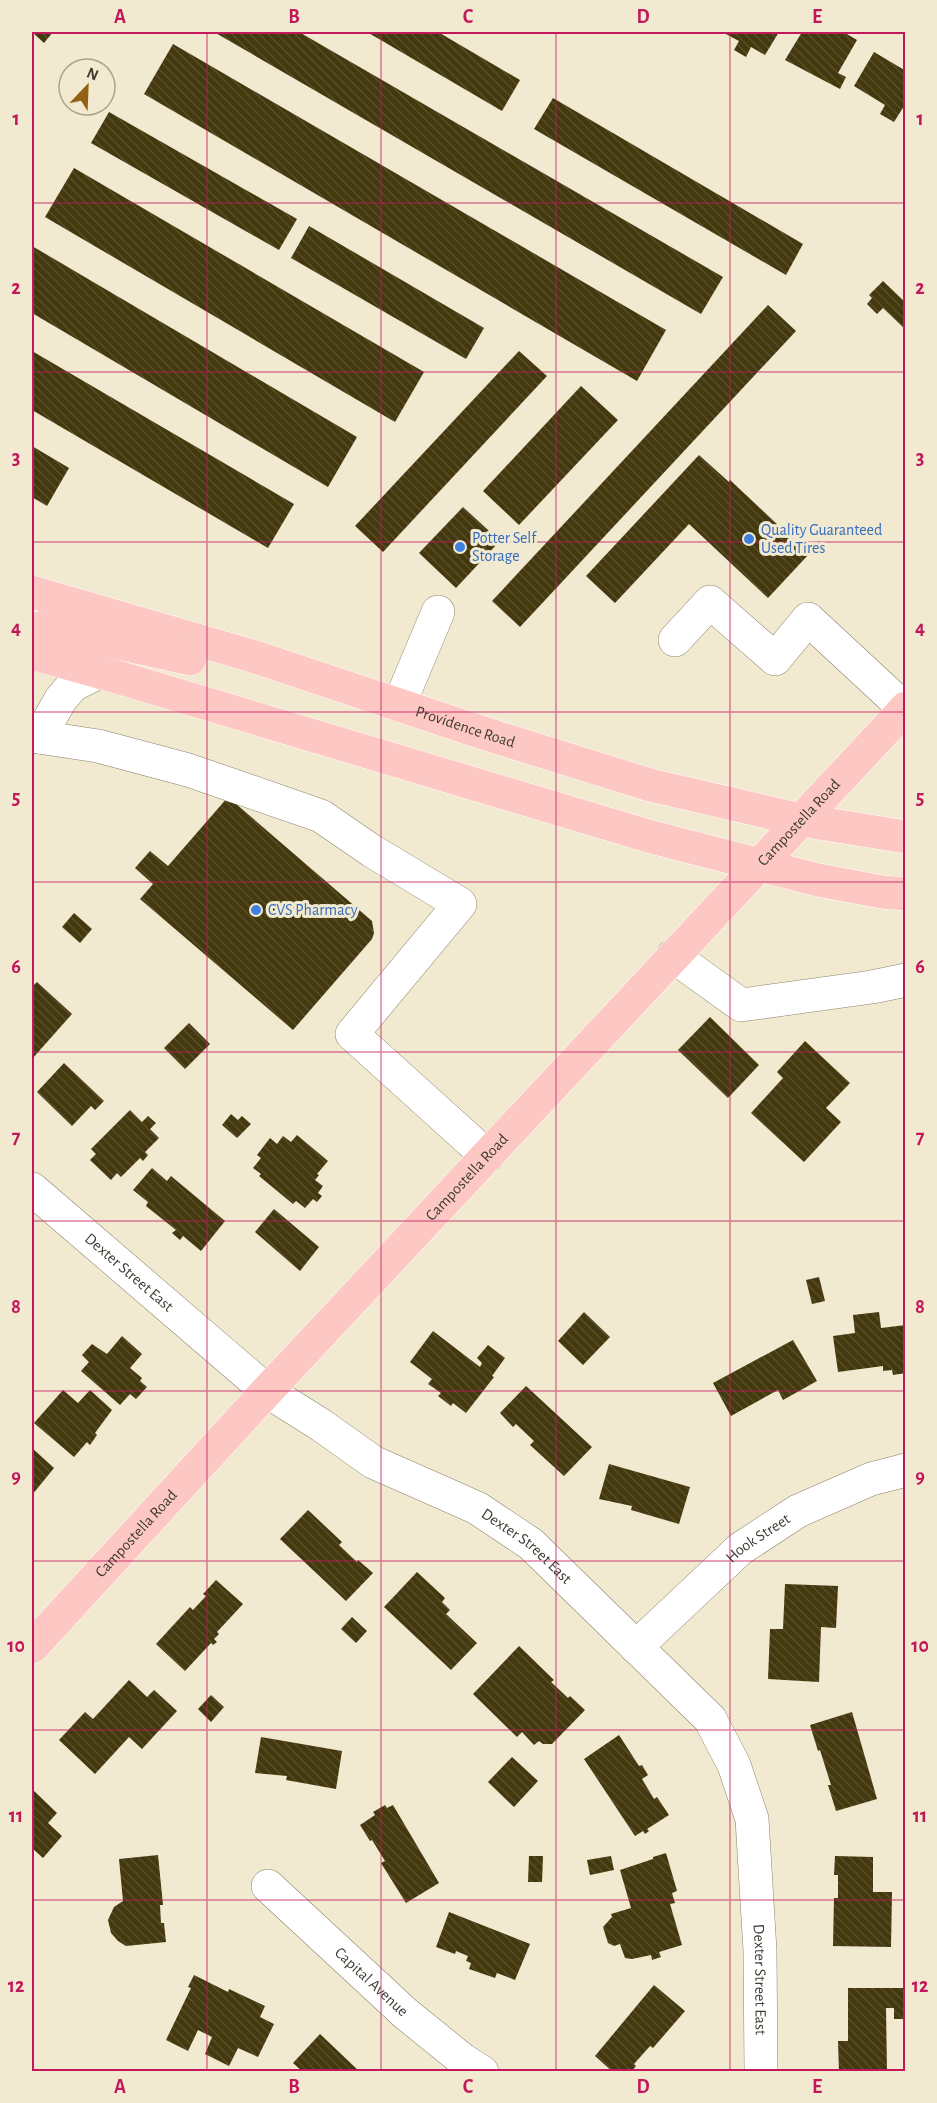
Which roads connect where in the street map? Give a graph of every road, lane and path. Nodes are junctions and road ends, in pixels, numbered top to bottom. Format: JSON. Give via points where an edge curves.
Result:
{"nodes":[{"id":1,"x":32,"y":592,"type":"edge"},
{"id":2,"x":438,"y":612,"type":"dead end"},
{"id":3,"x":32,"y":630,"type":"edge"},
{"id":4,"x":675,"y":640,"type":"dead end"},
{"id":5,"x":32,"y":653,"type":"edge"},
{"id":6,"x":252,"y":656,"type":"junction"},
{"id":7,"x":99,"y":672,"type":"junction"},
{"id":8,"x":399,"y":705,"type":"junction"},
{"id":9,"x":905,"y":708,"type":"edge"},
{"id":10,"x":35,"y":736,"type":"edge"},
{"id":11,"x":801,"y":820,"type":"junction"},
{"id":12,"x":906,"y":837,"type":"edge"},
{"id":13,"x":758,"y":866,"type":"junction"},
{"id":14,"x":906,"y":894,"type":"edge"},
{"id":15,"x":674,"y":956,"type":"junction"},
{"id":16,"x":906,"y":980,"type":"edge"},
{"id":17,"x":487,"y":1156,"type":"junction"},
{"id":18,"x":32,"y":1189,"type":"edge"},
{"id":19,"x":267,"y":1391,"type":"junction"},
{"id":20,"x":906,"y":1470,"type":"edge"},
{"id":21,"x":32,"y":1647,"type":"edge"},
{"id":22,"x":636,"y":1647,"type":"junction"},
{"id":23,"x":268,"y":1886,"type":"dead end"},
{"id":24,"x":482,"y":2072,"type":"edge"},
{"id":25,"x":761,"y":2072,"type":"edge"}],
"edges":[{"from":1,"to":6,"type":"main road","name":"Providence Road"},
{"from":2,"to":8,"type":"street"},
{"from":3,"to":6,"type":"main road","via":[[59,630],[197,661]]},
{"from":4,"to":9,"type":"street","via":[[710,602],[775,660],[808,619]]},
{"from":5,"to":7,"type":"main road"},
{"from":6,"to":8,"type":"main road","name":"Providence Road"},
{"from":7,"to":10,"type":"street","via":[[73,685]]},
{"from":7,"to":13,"type":"main road"},
{"from":8,"to":11,"type":"main road","name":"Providence Road","via":[[650,785]]},
{"from":9,"to":11,"type":"main road","name":"Campostella Road"},
{"from":10,"to":17,"type":"street","via":[[98,746],[188,770],[321,816],[460,904],[352,1034]]},
{"from":11,"to":12,"type":"main road","name":"Providence Road"},
{"from":11,"to":13,"type":"main road","name":"Campostella Road"},
{"from":13,"to":14,"type":"main road"},
{"from":13,"to":15,"type":"main road","name":"Campostella Road"},
{"from":15,"to":16,"type":"street","via":[[741,1005]]},
{"from":15,"to":17,"type":"main road","name":"Campostella Road"},
{"from":17,"to":19,"type":"main road","name":"Campostella Road"},
{"from":18,"to":19,"type":"street","name":"Dexter Street East"},
{"from":19,"to":21,"type":"main road","name":"Campostella Road"},
{"from":19,"to":22,"type":"street","name":"Dexter Street East","via":[[373,1462],[477,1508],[531,1544]]},
{"from":20,"to":22,"type":"street","name":"Hook Street","via":[[871,1479],[798,1510],[740,1549]]},
{"from":22,"to":25,"type":"street","name":"Dexter Street East","via":[[710,1719],[734,1765],[752,1819],[760,1951]]},
{"from":23,"to":24,"type":"street","name":"Capital Avenue","via":[[405,2013]]}]}
